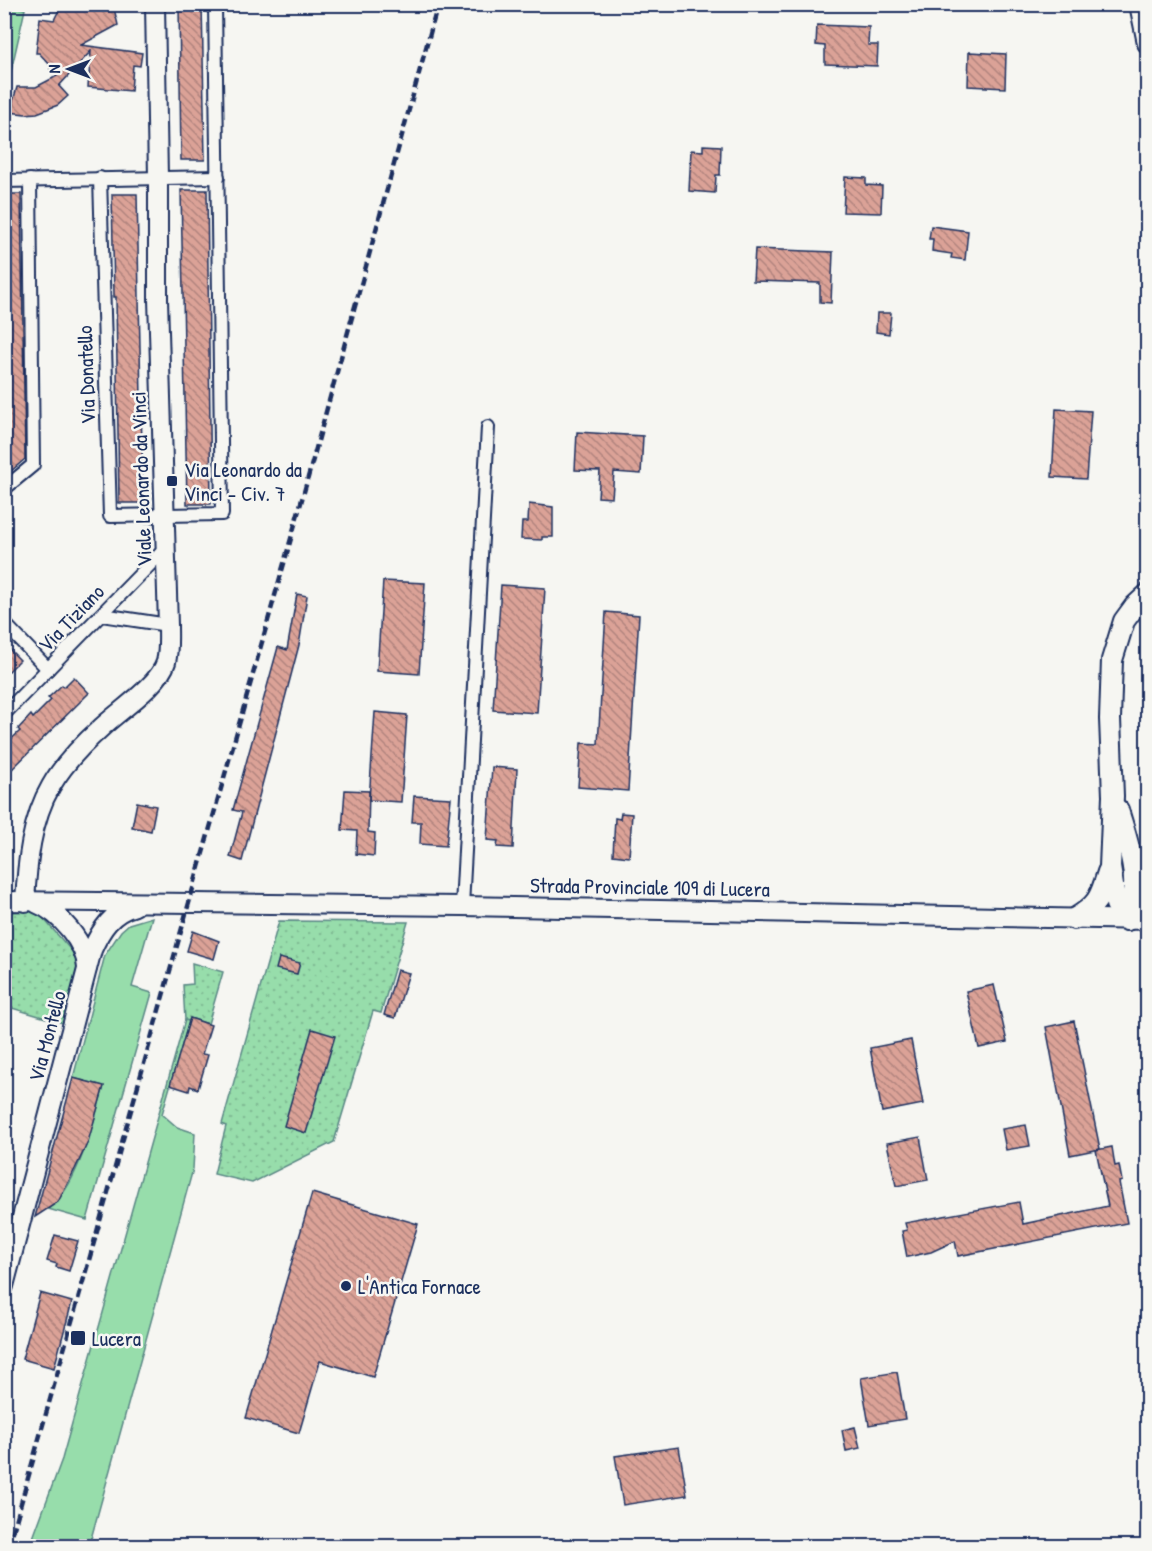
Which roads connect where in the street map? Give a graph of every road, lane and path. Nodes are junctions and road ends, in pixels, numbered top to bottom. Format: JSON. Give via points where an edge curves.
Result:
{"nodes":[{"id":1,"x":154,"y":4,"type":"edge"},
{"id":2,"x":215,"y":4,"type":"edge"},
{"id":3,"x":1140,"y":4,"type":"edge"},
{"id":4,"x":1148,"y":43,"type":"edge"},
{"id":5,"x":218,"y":177,"type":"junction"},
{"id":6,"x":100,"y":178,"type":"junction"},
{"id":7,"x":158,"y":178,"type":"junction"},
{"id":8,"x":30,"y":180,"type":"junction"},
{"id":9,"x":4,"y":181,"type":"edge"},
{"id":10,"x":488,"y":427,"type":"dead end"},
{"id":11,"x":4,"y":489,"type":"edge"},
{"id":12,"x":165,"y":516,"type":"junction"},
{"id":13,"x":166,"y":548,"type":"junction"},
{"id":14,"x":1148,"y":594,"type":"edge"},
{"id":15,"x":102,"y":615,"type":"junction"},
{"id":16,"x":4,"y":623,"type":"edge"},
{"id":17,"x":168,"y":625,"type":"junction"},
{"id":18,"x":48,"y":669,"type":"junction"},
{"id":19,"x":4,"y":714,"type":"edge"},
{"id":20,"x":1113,"y":796,"type":"junction"},
{"id":21,"x":1134,"y":862,"type":"junction"},
{"id":22,"x":1110,"y":867,"type":"junction"},
{"id":23,"x":1148,"y":878,"type":"edge"},
{"id":24,"x":4,"y":901,"type":"edge"},
{"id":25,"x":30,"y":902,"type":"junction"},
{"id":26,"x":151,"y":904,"type":"junction"},
{"id":27,"x":462,"y":906,"type":"junction"},
{"id":28,"x":1074,"y":919,"type":"junction"},
{"id":29,"x":1127,"y":920,"type":"junction"},
{"id":30,"x":1148,"y":920,"type":"edge"},
{"id":31,"x":87,"y":971,"type":"junction"},
{"id":32,"x":4,"y":1286,"type":"edge"}],
"edges":[{"from":1,"to":7,"type":"main road","name":"Viale Leonardo da Vinci"},
{"from":2,"to":5,"type":"street"},
{"from":3,"to":4,"type":"main road"},
{"from":5,"to":7,"type":"street"},
{"from":5,"to":12,"type":"street","via":[[222,514]]},
{"from":6,"to":7,"type":"street"},
{"from":6,"to":8,"type":"street"},
{"from":6,"to":12,"type":"street","name":"Via Donatello","via":[[110,516]]},
{"from":7,"to":12,"type":"main road","name":"Viale Leonardo da Vinci"},
{"from":8,"to":9,"type":"street"},
{"from":8,"to":11,"type":"street","via":[[33,465]]},
{"from":10,"to":27,"type":"street"},
{"from":12,"to":13,"type":"main road","name":"Viale Leonardo da Vinci"},
{"from":13,"to":15,"type":"street","name":"Via Tiziano"},
{"from":13,"to":17,"type":"main road","name":"Viale Leonardo da Vinci"},
{"from":14,"to":20,"type":"main road","via":[[1124,621],[1112,660]]},
{"from":15,"to":17,"type":"street"},
{"from":15,"to":18,"type":"street","name":"Via Tiziano"},
{"from":16,"to":18,"type":"street"},
{"from":17,"to":25,"type":"main road","name":"Viale Leonardo da Vinci","via":[[166,662],[154,681],[99,729],[62,771],[42,804],[29,853]]},
{"from":18,"to":19,"type":"street","name":"Via Tiziano"},
{"from":20,"to":21,"type":"main road"},
{"from":20,"to":22,"type":"main road"},
{"from":21,"to":23,"type":"main road"},
{"from":21,"to":29,"type":"main road","via":[[1135,893]]},
{"from":22,"to":28,"type":"main road","via":[[1101,895],[1091,909]]},
{"from":22,"to":29,"type":"main road","via":[[1116,904]]},
{"from":24,"to":25,"type":"main road"},
{"from":25,"to":26,"type":"main road"},
{"from":25,"to":31,"type":"main road","name":"Via Montello","via":[[50,910],[78,939]]},
{"from":26,"to":27,"type":"main road","name":"Strada Provinciale 109 di Lucera"},
{"from":26,"to":31,"type":"main road","name":"Via Montello","via":[[125,909],[110,920],[97,939]]},
{"from":27,"to":28,"type":"main road","name":"Strada Provinciale 109 di Lucera"},
{"from":28,"to":29,"type":"main road","name":"Strada Provinciale 109 di Lucera"},
{"from":29,"to":30,"type":"main road","name":"Strada Provinciale 109 di Lucera"},
{"from":31,"to":32,"type":"main road","name":"Via Montello"}]}
